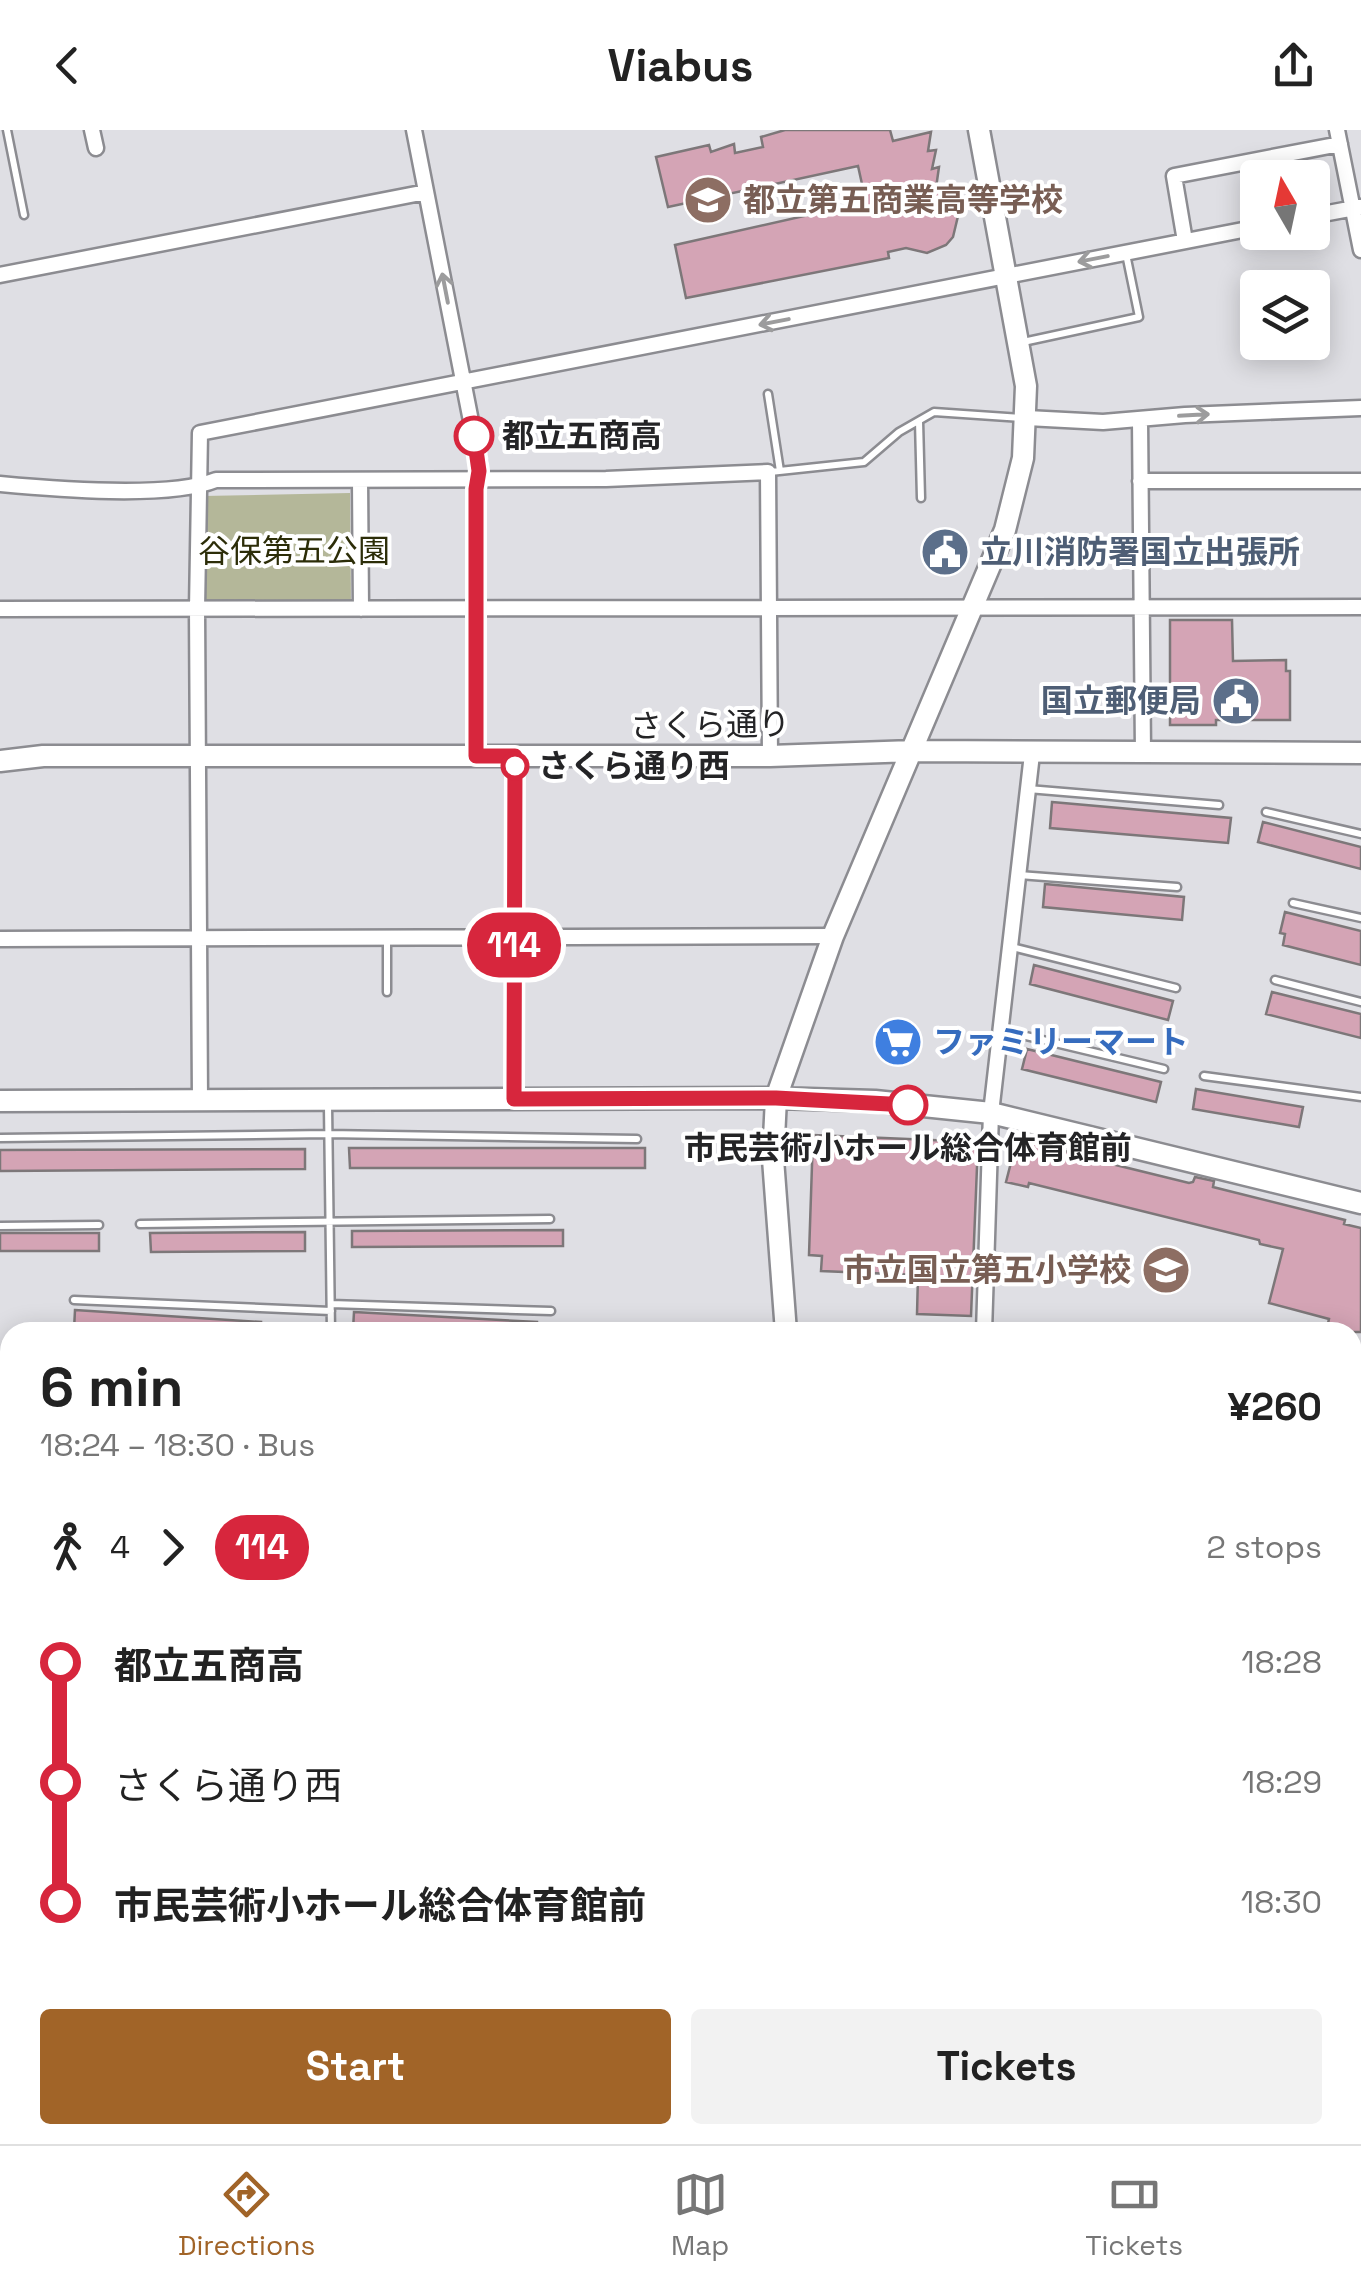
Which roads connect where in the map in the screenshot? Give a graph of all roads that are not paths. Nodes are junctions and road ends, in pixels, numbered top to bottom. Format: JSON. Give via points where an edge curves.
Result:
{"nodes":[{"id":1,"x":7,"y":130,"type":"edge"},
{"id":2,"x":92,"y":130,"type":"edge"},
{"id":3,"x":414,"y":130,"type":"edge"},
{"id":4,"x":979,"y":130,"type":"edge"},
{"id":5,"x":1338,"y":137,"type":"edge"},
{"id":6,"x":96,"y":148,"type":"dead end"},
{"id":7,"x":426,"y":192,"type":"junction"},
{"id":8,"x":1357,"y":208,"type":"edge"},
{"id":9,"x":1330,"y":213,"type":"edge"},
{"id":10,"x":24,"y":215,"type":"dead end"},
{"id":11,"x":1240,"y":230,"type":"edge"},
{"id":12,"x":1185,"y":241,"type":"junction"},
{"id":13,"x":1361,"y":250,"type":"edge"},
{"id":14,"x":1126,"y":253,"type":"junction"},
{"id":15,"x":0,"y":275,"type":"edge"},
{"id":16,"x":1007,"y":275,"type":"junction"},
{"id":17,"x":1019,"y":343,"type":"junction"},
{"id":18,"x":464,"y":383,"type":"junction"},
{"id":19,"x":768,"y":394,"type":"dead end"},
{"id":20,"x":1361,"y":408,"type":"edge"},
{"id":21,"x":1027,"y":418,"type":"junction"},
{"id":22,"x":919,"y":420,"type":"junction"},
{"id":23,"x":1140,"y":420,"type":"junction"},
{"id":24,"x":774,"y":471,"type":"junction"},
{"id":25,"x":360,"y":480,"type":"junction"},
{"id":26,"x":478,"y":480,"type":"junction"},
{"id":27,"x":1140,"y":481,"type":"junction"},
{"id":28,"x":1361,"y":481,"type":"edge"},
{"id":29,"x":0,"y":484,"type":"edge"},
{"id":30,"x":200,"y":486,"type":"junction"},
{"id":31,"x":921,"y":498,"type":"dead end"},
{"id":32,"x":1361,"y":607,"type":"edge"},
{"id":33,"x":476,"y":608,"type":"junction"},
{"id":34,"x":769,"y":608,"type":"junction"},
{"id":35,"x":973,"y":608,"type":"junction"},
{"id":36,"x":1142,"y":608,"type":"junction"},
{"id":37,"x":0,"y":609,"type":"edge"},
{"id":38,"x":197,"y":609,"type":"junction"},
{"id":39,"x":361,"y":609,"type":"junction"},
{"id":40,"x":914,"y":751,"type":"junction"},
{"id":41,"x":1143,"y":753,"type":"junction"},
{"id":42,"x":1361,"y":753,"type":"edge"},
{"id":43,"x":1032,"y":754,"type":"junction"},
{"id":44,"x":476,"y":756,"type":"junction"},
{"id":45,"x":515,"y":756,"type":"junction"},
{"id":46,"x":770,"y":756,"type":"junction"},
{"id":47,"x":197,"y":757,"type":"junction"},
{"id":48,"x":0,"y":761,"type":"edge"},
{"id":49,"x":1028,"y":789,"type":"junction"},
{"id":50,"x":1219,"y":806,"type":"dead end"},
{"id":51,"x":1266,"y":812,"type":"dead end"},
{"id":52,"x":1361,"y":834,"type":"edge"},
{"id":53,"x":1018,"y":875,"type":"junction"},
{"id":54,"x":1177,"y":888,"type":"dead end"},
{"id":55,"x":1293,"y":904,"type":"dead end"},
{"id":56,"x":1361,"y":918,"type":"edge"},
{"id":57,"x":833,"y":936,"type":"junction"},
{"id":58,"x":514,"y":937,"type":"junction"},
{"id":59,"x":199,"y":938,"type":"junction"},
{"id":60,"x":388,"y":938,"type":"junction"},
{"id":61,"x":0,"y":939,"type":"edge"},
{"id":62,"x":1010,"y":947,"type":"junction"},
{"id":63,"x":1276,"y":980,"type":"dead end"},
{"id":64,"x":1176,"y":988,"type":"dead end"},
{"id":65,"x":386,"y":992,"type":"dead end"},
{"id":66,"x":1361,"y":1002,"type":"edge"},
{"id":67,"x":1001,"y":1030,"type":"junction"},
{"id":68,"x":1164,"y":1068,"type":"dead end"},
{"id":69,"x":1204,"y":1076,"type":"dead end"},
{"id":70,"x":1361,"y":1097,"type":"edge"},
{"id":71,"x":776,"y":1098,"type":"junction"},
{"id":72,"x":328,"y":1099,"type":"junction"},
{"id":73,"x":514,"y":1099,"type":"junction"},
{"id":74,"x":200,"y":1100,"type":"junction"},
{"id":75,"x":0,"y":1101,"type":"edge"},
{"id":76,"x":992,"y":1113,"type":"junction"},
{"id":77,"x":328,"y":1134,"type":"junction"},
{"id":78,"x":0,"y":1138,"type":"edge"},
{"id":79,"x":637,"y":1140,"type":"dead end"},
{"id":80,"x":1361,"y":1203,"type":"edge"},
{"id":81,"x":550,"y":1219,"type":"dead end"},
{"id":82,"x":330,"y":1221,"type":"junction"},
{"id":83,"x":140,"y":1224,"type":"dead end"},
{"id":84,"x":99,"y":1225,"type":"dead end"},
{"id":85,"x":0,"y":1226,"type":"edge"},
{"id":86,"x":74,"y":1300,"type":"dead end"},
{"id":87,"x":331,"y":1307,"type":"junction"},
{"id":88,"x":551,"y":1311,"type":"dead end"},
{"id":89,"x":331,"y":1322,"type":"edge"},
{"id":90,"x":785,"y":1322,"type":"edge"},
{"id":91,"x":984,"y":1322,"type":"edge"}],
"edges":[{"from":1,"to":10,"type":"lane"},
{"from":2,"to":6,"type":"street"},
{"from":3,"to":7,"type":"street"},
{"from":4,"to":16,"type":"street"},
{"from":5,"to":8,"type":"street"},
{"from":5,"to":12,"type":"street","via":[[1174,176]]},
{"from":7,"to":15,"type":"street"},
{"from":18,"to":7,"type":"street","one_way":true},
{"from":8,"to":9,"type":"street"},
{"from":8,"to":13,"type":"street"},
{"from":11,"to":12,"type":"street"},
{"from":12,"to":14,"type":"street"},
{"from":14,"to":16,"type":"street","one_way":true},
{"from":14,"to":17,"type":"lane","via":[[1138,317]]},
{"from":16,"to":17,"type":"street"},
{"from":16,"to":18,"type":"street","one_way":true},
{"from":17,"to":21,"type":"street"},
{"from":18,"to":26,"type":"street"},
{"from":18,"to":30,"type":"street","via":[[200,433]]},
{"from":19,"to":24,"type":"lane"},
{"from":23,"to":20,"type":"street","one_way":true},
{"from":21,"to":22,"type":"lane","via":[[934,412]]},
{"from":21,"to":23,"type":"street"},
{"from":21,"to":35,"type":"street","via":[[1016,493]]},
{"from":22,"to":24,"type":"lane","via":[[864,462]]},
{"from":22,"to":31,"type":"lane"},
{"from":23,"to":27,"type":"street"},
{"from":24,"to":26,"type":"street"},
{"from":24,"to":34,"type":"street"},
{"from":25,"to":26,"type":"street"},
{"from":25,"to":30,"type":"street","via":[[216,480]]},
{"from":25,"to":39,"type":"street"},
{"from":26,"to":33,"type":"street"},
{"from":27,"to":28,"type":"street"},
{"from":27,"to":36,"type":"street"},
{"from":29,"to":30,"type":"street"},
{"from":30,"to":38,"type":"street"},
{"from":32,"to":36,"type":"street"},
{"from":33,"to":34,"type":"street"},
{"from":33,"to":39,"type":"street"},
{"from":33,"to":44,"type":"street"},
{"from":34,"to":35,"type":"street"},
{"from":34,"to":46,"type":"street"},
{"from":35,"to":36,"type":"street"},
{"from":35,"to":40,"type":"street"},
{"from":36,"to":41,"type":"street"},
{"from":37,"to":38,"type":"street"},
{"from":38,"to":39,"type":"street"},
{"from":38,"to":47,"type":"street"},
{"from":40,"to":43,"type":"street","name":"さくら通り"},
{"from":40,"to":46,"type":"street","name":"さくら通り"},
{"from":40,"to":57,"type":"street"},
{"from":41,"to":42,"type":"street","name":"さくら通り"},
{"from":41,"to":43,"type":"street","name":"さくら通り"},
{"from":43,"to":49,"type":"street"},
{"from":44,"to":45,"type":"street","name":"さくら通り"},
{"from":44,"to":47,"type":"street","name":"さくら通り"},
{"from":45,"to":46,"type":"street","name":"さくら通り"},
{"from":45,"to":58,"type":"street"},
{"from":47,"to":48,"type":"street","name":"さくら通り"},
{"from":47,"to":59,"type":"street"},
{"from":49,"to":50,"type":"lane"},
{"from":49,"to":53,"type":"street"},
{"from":51,"to":52,"type":"lane"},
{"from":53,"to":54,"type":"lane"},
{"from":53,"to":62,"type":"street"},
{"from":55,"to":56,"type":"lane"},
{"from":57,"to":58,"type":"street"},
{"from":57,"to":71,"type":"street"},
{"from":58,"to":60,"type":"street"},
{"from":58,"to":73,"type":"street"},
{"from":59,"to":60,"type":"street"},
{"from":59,"to":61,"type":"street"},
{"from":59,"to":74,"type":"street"},
{"from":60,"to":65,"type":"lane"},
{"from":62,"to":64,"type":"lane"},
{"from":62,"to":67,"type":"street"},
{"from":63,"to":66,"type":"lane"},
{"from":67,"to":68,"type":"lane"},
{"from":67,"to":76,"type":"street"},
{"from":69,"to":70,"type":"lane"},
{"from":71,"to":73,"type":"street"},
{"from":71,"to":76,"type":"street"},
{"from":71,"to":90,"type":"street","via":[[773,1159]]},
{"from":72,"to":73,"type":"street"},
{"from":72,"to":74,"type":"street"},
{"from":72,"to":77,"type":"lane"},
{"from":74,"to":75,"type":"street"},
{"from":76,"to":80,"type":"street"},
{"from":76,"to":91,"type":"street"},
{"from":77,"to":78,"type":"lane"},
{"from":77,"to":79,"type":"lane"},
{"from":77,"to":82,"type":"lane"},
{"from":81,"to":82,"type":"lane"},
{"from":82,"to":83,"type":"lane"},
{"from":82,"to":87,"type":"lane"},
{"from":84,"to":85,"type":"lane"},
{"from":86,"to":87,"type":"lane"},
{"from":87,"to":88,"type":"lane"},
{"from":87,"to":89,"type":"lane"}]}
